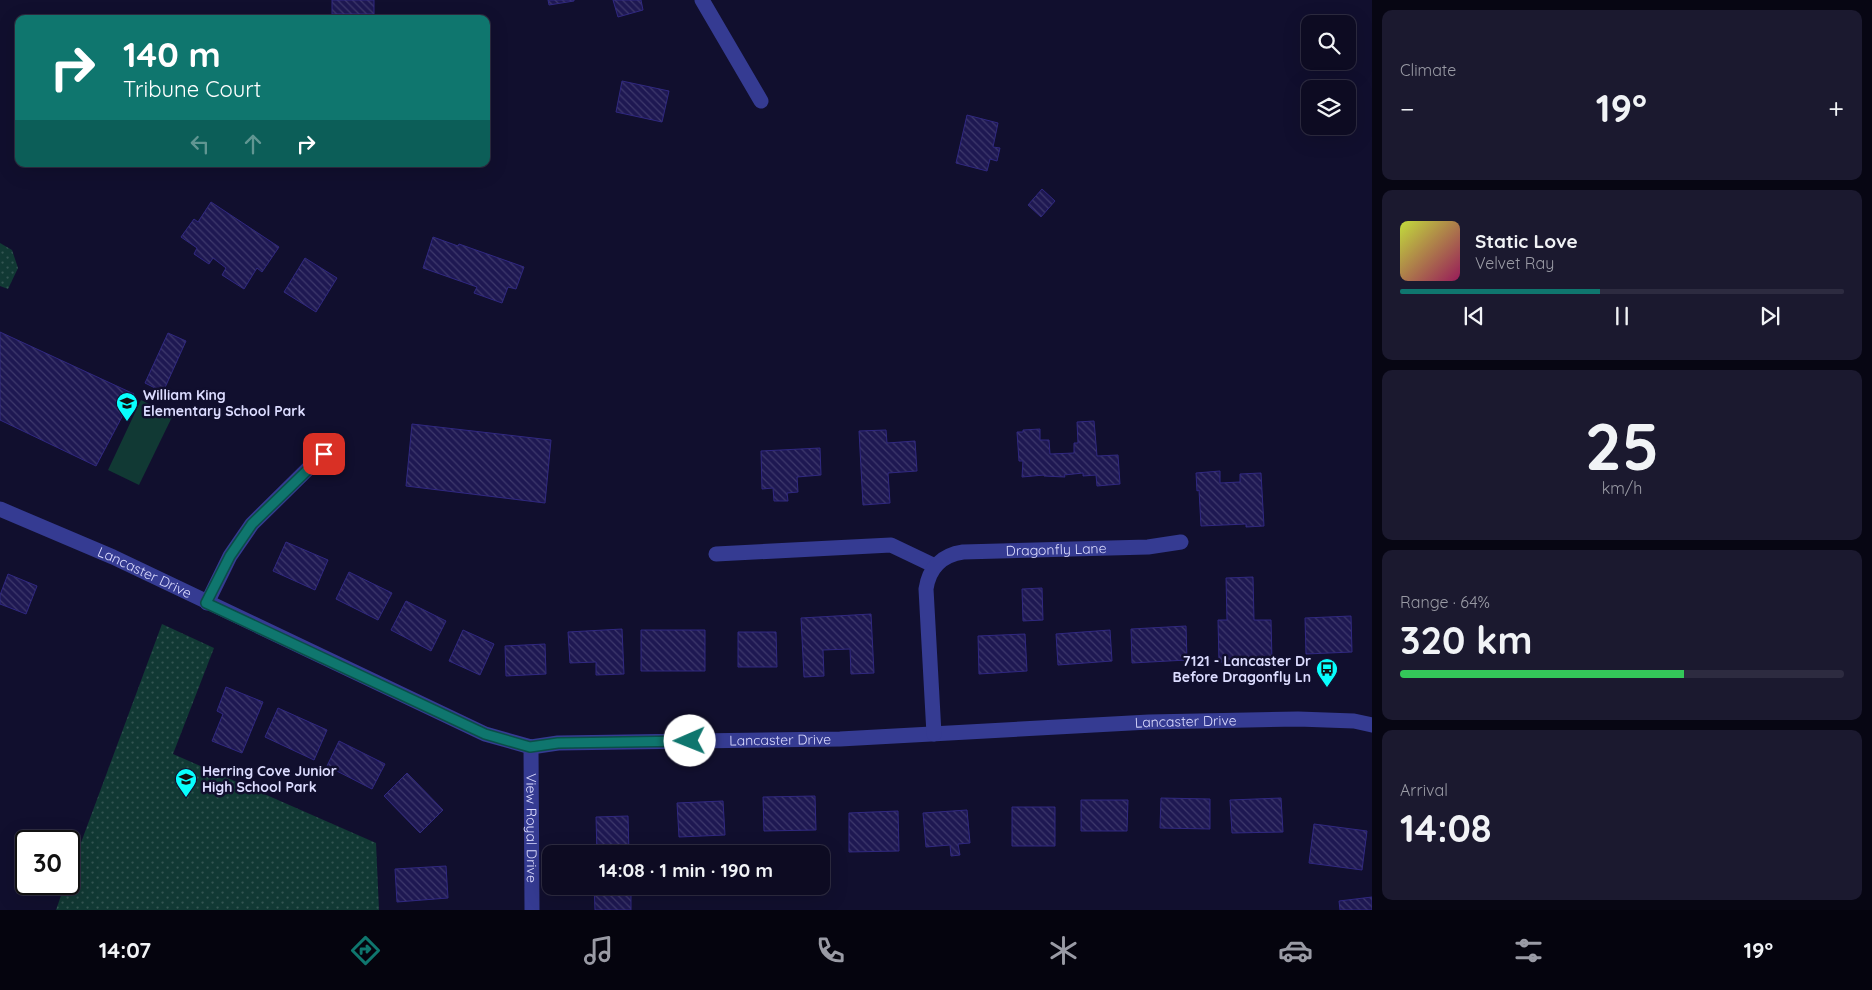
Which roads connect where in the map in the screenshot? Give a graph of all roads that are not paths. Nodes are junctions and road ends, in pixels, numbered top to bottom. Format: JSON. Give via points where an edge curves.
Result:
{"nodes":[{"id":1,"x":702,"y":0,"type":"edge"},
{"id":2,"x":761,"y":101,"type":"dead end"},
{"id":3,"x":324,"y":454,"type":"dead end"},
{"id":4,"x":0,"y":509,"type":"edge"},
{"id":5,"x":1180,"y":542,"type":"dead end"},
{"id":6,"x":716,"y":554,"type":"dead end"},
{"id":7,"x":935,"y":566,"type":"junction"},
{"id":8,"x":206,"y":603,"type":"junction"},
{"id":9,"x":1372,"y":725,"type":"edge"},
{"id":10,"x":934,"y":734,"type":"junction"},
{"id":11,"x":530,"y":747,"type":"junction"},
{"id":12,"x":532,"y":910,"type":"edge"}],
"edges":[{"from":1,"to":2,"type":"street"},
{"from":3,"to":8,"type":"street","via":[[252,524],[230,556]]},
{"from":4,"to":8,"type":"street","name":"Lancaster Drive","via":[[108,555]]},
{"from":5,"to":7,"type":"street","name":"Dragonfly Lane","via":[[1148,547],[963,552],[945,557]]},
{"from":6,"to":7,"type":"street","via":[[891,545]]},
{"from":7,"to":10,"type":"street","via":[[926,589]]},
{"from":8,"to":11,"type":"street","name":"Lancaster Drive","via":[[485,734]]},
{"from":9,"to":10,"type":"street","name":"Lancaster Drive","via":[[1354,721],[1298,719],[1149,722]]},
{"from":10,"to":11,"type":"street","name":"Lancaster Drive","via":[[840,739],[558,743]]},
{"from":11,"to":12,"type":"street","name":"View Royal Drive"}]}
